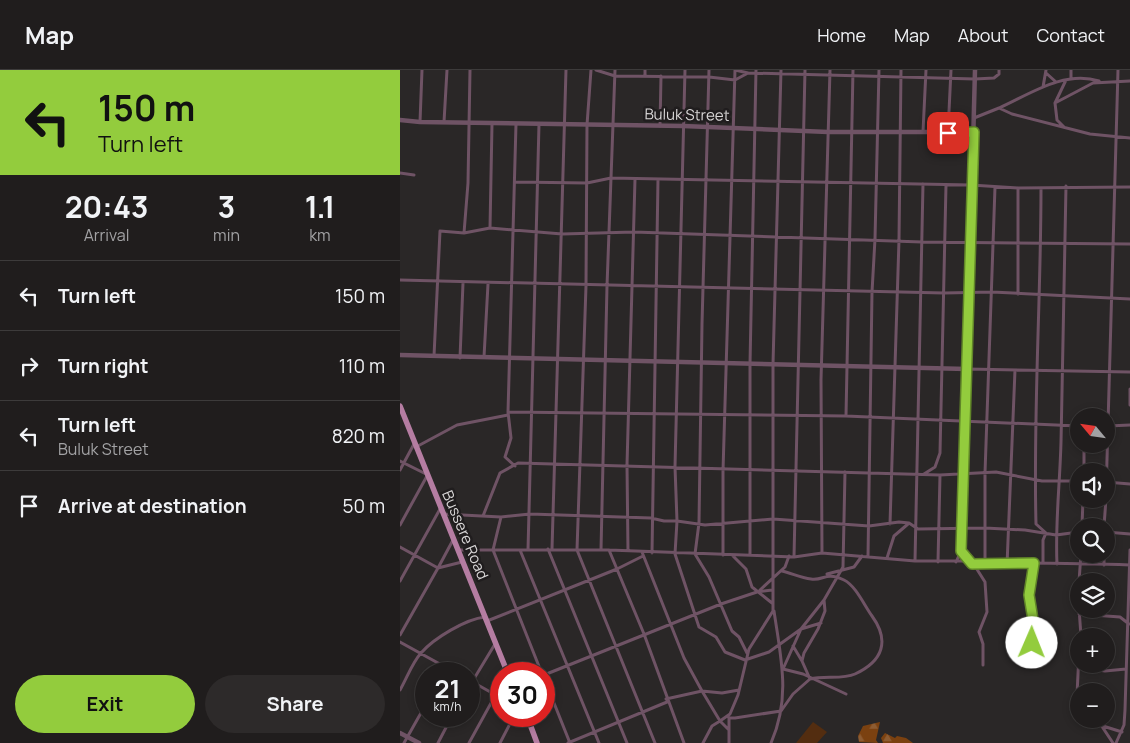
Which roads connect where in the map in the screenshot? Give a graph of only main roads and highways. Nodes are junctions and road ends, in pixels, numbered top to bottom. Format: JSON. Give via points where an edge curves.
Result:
{"nodes":[{"id":1,"x":401,"y":409,"type":"edge"},
{"id":2,"x":503,"y":662,"type":"edge"},
{"id":3,"x":531,"y":727,"type":"edge"},
{"id":4,"x":537,"y":743,"type":"edge"}],
"edges":[{"from":1,"to":2,"type":"main road","name":"Bussere Road"},
{"from":3,"to":4,"type":"main road"}]}
